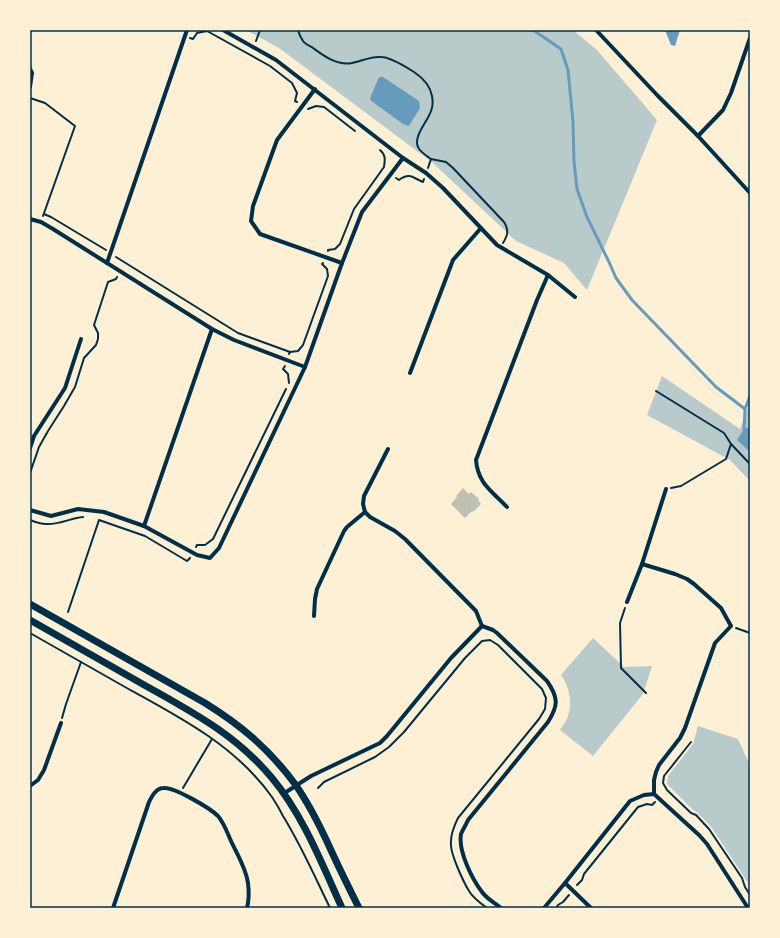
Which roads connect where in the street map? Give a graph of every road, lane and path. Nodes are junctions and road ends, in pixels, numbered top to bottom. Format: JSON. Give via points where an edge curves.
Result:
{"nodes":[{"id":1,"x":187,"y":30,"type":"edge"},
{"id":2,"x":223,"y":30,"type":"edge"},
{"id":3,"x":298,"y":30,"type":"edge"},
{"id":4,"x":596,"y":30,"type":"edge"},
{"id":5,"x":185,"y":36,"type":"junction"},
{"id":6,"x":750,"y":38,"type":"edge"},
{"id":7,"x":250,"y":55,"type":"dead end"},
{"id":8,"x":30,"y":69,"type":"edge"},
{"id":9,"x":30,"y":87,"type":"edge"},
{"id":10,"x":315,"y":89,"type":"junction"},
{"id":11,"x":30,"y":98,"type":"edge"},
{"id":12,"x":698,"y":136,"type":"junction"},
{"id":13,"x":403,"y":158,"type":"junction"},
{"id":14,"x":432,"y":159,"type":"junction"},
{"id":15,"x":384,"y":168,"type":"dead end"},
{"id":16,"x":426,"y":173,"type":"junction"},
{"id":17,"x":391,"y":174,"type":"junction"},
{"id":18,"x":750,"y":193,"type":"edge"},
{"id":19,"x":44,"y":214,"type":"junction"},
{"id":20,"x":30,"y":219,"type":"edge"},
{"id":21,"x":41,"y":222,"type":"junction"},
{"id":22,"x":481,"y":228,"type":"junction"},
{"id":23,"x":501,"y":247,"type":"junction"},
{"id":24,"x":111,"y":253,"type":"junction"},
{"id":25,"x":107,"y":263,"type":"junction"},
{"id":26,"x":342,"y":263,"type":"junction"},
{"id":27,"x":548,"y":275,"type":"junction"},
{"id":28,"x":575,"y":297,"type":"dead end"},
{"id":29,"x":212,"y":329,"type":"junction"},
{"id":30,"x":82,"y":339,"type":"dead end"},
{"id":31,"x":290,"y":352,"type":"dead end"},
{"id":32,"x":305,"y":367,"type":"junction"},
{"id":33,"x":410,"y":373,"type":"dead end"},
{"id":34,"x":656,"y":392,"type":"dead end"},
{"id":35,"x":731,"y":444,"type":"junction"},
{"id":36,"x":30,"y":448,"type":"edge"},
{"id":37,"x":388,"y":449,"type":"dead end"},
{"id":38,"x":750,"y":464,"type":"edge"},
{"id":39,"x":666,"y":489,"type":"joint"},
{"id":40,"x":508,"y":507,"type":"dead end"},
{"id":41,"x":30,"y":510,"type":"edge"},
{"id":42,"x":365,"y":512,"type":"junction"},
{"id":43,"x":84,"y":517,"type":"dead end"},
{"id":44,"x":94,"y":518,"type":"dead end"},
{"id":45,"x":30,"y":520,"type":"edge"},
{"id":46,"x":99,"y":520,"type":"dead end"},
{"id":47,"x":144,"y":526,"type":"junction"},
{"id":48,"x":642,"y":564,"type":"junction"},
{"id":49,"x":627,"y":602,"type":"joint"},
{"id":50,"x":30,"y":604,"type":"edge"},
{"id":51,"x":314,"y":616,"type":"dead end"},
{"id":52,"x":30,"y":620,"type":"edge"},
{"id":53,"x":482,"y":626,"type":"junction"},
{"id":54,"x":731,"y":626,"type":"junction"},
{"id":55,"x":30,"y":633,"type":"edge"},
{"id":56,"x":750,"y":634,"type":"edge"},
{"id":57,"x":81,"y":662,"type":"junction"},
{"id":58,"x":646,"y":693,"type":"dead end"},
{"id":59,"x":61,"y":723,"type":"joint"},
{"id":60,"x":212,"y":738,"type":"junction"},
{"id":61,"x":691,"y":742,"type":"dead end"},
{"id":62,"x":296,"y":785,"type":"junction"},
{"id":63,"x":30,"y":786,"type":"edge"},
{"id":64,"x":318,"y":788,"type":"dead end"},
{"id":65,"x":668,"y":790,"type":"junction"},
{"id":66,"x":180,"y":793,"type":"junction"},
{"id":67,"x":283,"y":794,"type":"junction"},
{"id":68,"x":654,"y":794,"type":"junction"},
{"id":69,"x":659,"y":798,"type":"junction"},
{"id":70,"x":565,"y":883,"type":"junction"},
{"id":71,"x":572,"y":891,"type":"junction"},
{"id":72,"x":750,"y":895,"type":"edge"},
{"id":73,"x":113,"y":908,"type":"edge"},
{"id":74,"x":247,"y":908,"type":"edge"},
{"id":75,"x":330,"y":908,"type":"edge"},
{"id":76,"x":342,"y":908,"type":"edge"},
{"id":77,"x":358,"y":908,"type":"edge"},
{"id":78,"x":487,"y":908,"type":"edge"},
{"id":79,"x":501,"y":908,"type":"edge"},
{"id":80,"x":544,"y":908,"type":"edge"},
{"id":81,"x":556,"y":908,"type":"edge"},
{"id":82,"x":591,"y":908,"type":"edge"},
{"id":83,"x":748,"y":908,"type":"edge"}],
"edges":[{"from":1,"to":5,"type":"street"},
{"from":2,"to":10,"type":"street","via":[[276,60]]},
{"from":3,"to":14,"type":"path","via":[[303,42],[333,61],[351,63],[383,57],[422,78],[428,84],[433,101],[431,111],[416,140],[418,147]]},
{"from":4,"to":12,"type":"street"},
{"from":5,"to":7,"type":"path","via":[[193,39],[197,33],[207,31]]},
{"from":5,"to":24,"type":"street"},
{"from":6,"to":12,"type":"street","via":[[723,110]]},
{"from":8,"to":9,"type":"street"},
{"from":10,"to":13,"type":"street"},
{"from":10,"to":26,"type":"street","via":[[277,140],[253,206],[251,221],[260,234]]},
{"from":11,"to":19,"type":"path","via":[[45,102],[75,126]]},
{"from":12,"to":18,"type":"street"},
{"from":13,"to":16,"type":"street"},
{"from":13,"to":17,"type":"street"},
{"from":14,"to":16,"type":"path"},
{"from":14,"to":23,"type":"path","via":[[446,162],[453,168],[504,222],[507,232]]},
{"from":15,"to":17,"type":"path"},
{"from":16,"to":17,"type":"path","via":[[424,182],[412,176],[399,180]]},
{"from":16,"to":22,"type":"street"},
{"from":17,"to":26,"type":"street","via":[[362,212]]},
{"from":19,"to":21,"type":"path"},
{"from":19,"to":24,"type":"path"},
{"from":20,"to":21,"type":"street"},
{"from":21,"to":25,"type":"street"},
{"from":22,"to":23,"type":"street"},
{"from":22,"to":33,"type":"street","via":[[452,260]]},
{"from":23,"to":27,"type":"street"},
{"from":24,"to":25,"type":"street"},
{"from":24,"to":31,"type":"path","via":[[238,332]]},
{"from":25,"to":29,"type":"street"},
{"from":26,"to":32,"type":"street"},
{"from":27,"to":28,"type":"street"},
{"from":27,"to":40,"type":"street","via":[[476,460],[477,472],[483,483]]},
{"from":29,"to":32,"type":"street"},
{"from":29,"to":47,"type":"street"},
{"from":30,"to":36,"type":"street","via":[[65,388],[34,436]]},
{"from":32,"to":47,"type":"street","via":[[219,548],[210,558],[197,555]]},
{"from":34,"to":35,"type":"path","via":[[724,433]]},
{"from":35,"to":38,"type":"path"},
{"from":35,"to":39,"type":"path","via":[[726,459],[681,486]]},
{"from":37,"to":42,"type":"street","via":[[364,496]]},
{"from":39,"to":48,"type":"street"},
{"from":41,"to":47,"type":"street","via":[[51,516],[78,508],[104,512]]},
{"from":42,"to":51,"type":"street","via":[[344,531],[317,589]]},
{"from":42,"to":53,"type":"street","via":[[405,538],[476,611]]},
{"from":43,"to":45,"type":"path","via":[[45,524]]},
{"from":44,"to":46,"type":"path"},
{"from":48,"to":49,"type":"street"},
{"from":48,"to":54,"type":"street","via":[[690,581],[722,608]]},
{"from":49,"to":58,"type":"path","via":[[620,622],[621,668]]},
{"from":50,"to":62,"type":"main road","via":[[206,703],[239,725],[285,770]]},
{"from":52,"to":67,"type":"main road","via":[[217,728],[260,764]]},
{"from":53,"to":62,"type":"street","via":[[451,658],[380,743]]},
{"from":53,"to":79,"type":"street","via":[[497,633],[539,673],[556,696],[548,722],[468,820],[461,834],[462,853],[470,873],[481,892]]},
{"from":54,"to":56,"type":"path"},
{"from":54,"to":68,"type":"street","via":[[716,643],[680,738],[656,772]]},
{"from":55,"to":57,"type":"path"},
{"from":57,"to":59,"type":"path"},
{"from":57,"to":60,"type":"path"},
{"from":59,"to":63,"type":"street","via":[[44,770],[38,780]]},
{"from":60,"to":66,"type":"path"},
{"from":60,"to":75,"type":"path","via":[[254,775],[272,798],[309,862]]},
{"from":61,"to":65,"type":"path","via":[[664,776],[663,782]]},
{"from":62,"to":67,"type":"street"},
{"from":62,"to":77,"type":"main road","via":[[314,815]]},
{"from":64,"to":78,"type":"path","via":[[324,782],[390,747],[464,658],[482,640],[490,640],[542,689],[546,698],[545,709],[538,719],[458,818],[453,829],[450,845],[453,859],[469,891]]},
{"from":65,"to":69,"type":"path"},
{"from":65,"to":72,"type":"path","via":[[709,829],[742,878]]},
{"from":66,"to":73,"type":"street","via":[[163,788],[152,795]]},
{"from":66,"to":74,"type":"street","via":[[212,811],[224,825],[247,876]]},
{"from":67,"to":76,"type":"main road","via":[[307,833]]},
{"from":68,"to":69,"type":"street"},
{"from":68,"to":70,"type":"street","via":[[630,801]]},
{"from":69,"to":71,"type":"path","via":[[652,805],[638,807]]},
{"from":69,"to":83,"type":"street","via":[[707,844]]},
{"from":70,"to":71,"type":"street"},
{"from":70,"to":80,"type":"street"},
{"from":71,"to":81,"type":"path"},
{"from":71,"to":82,"type":"street"}]}
